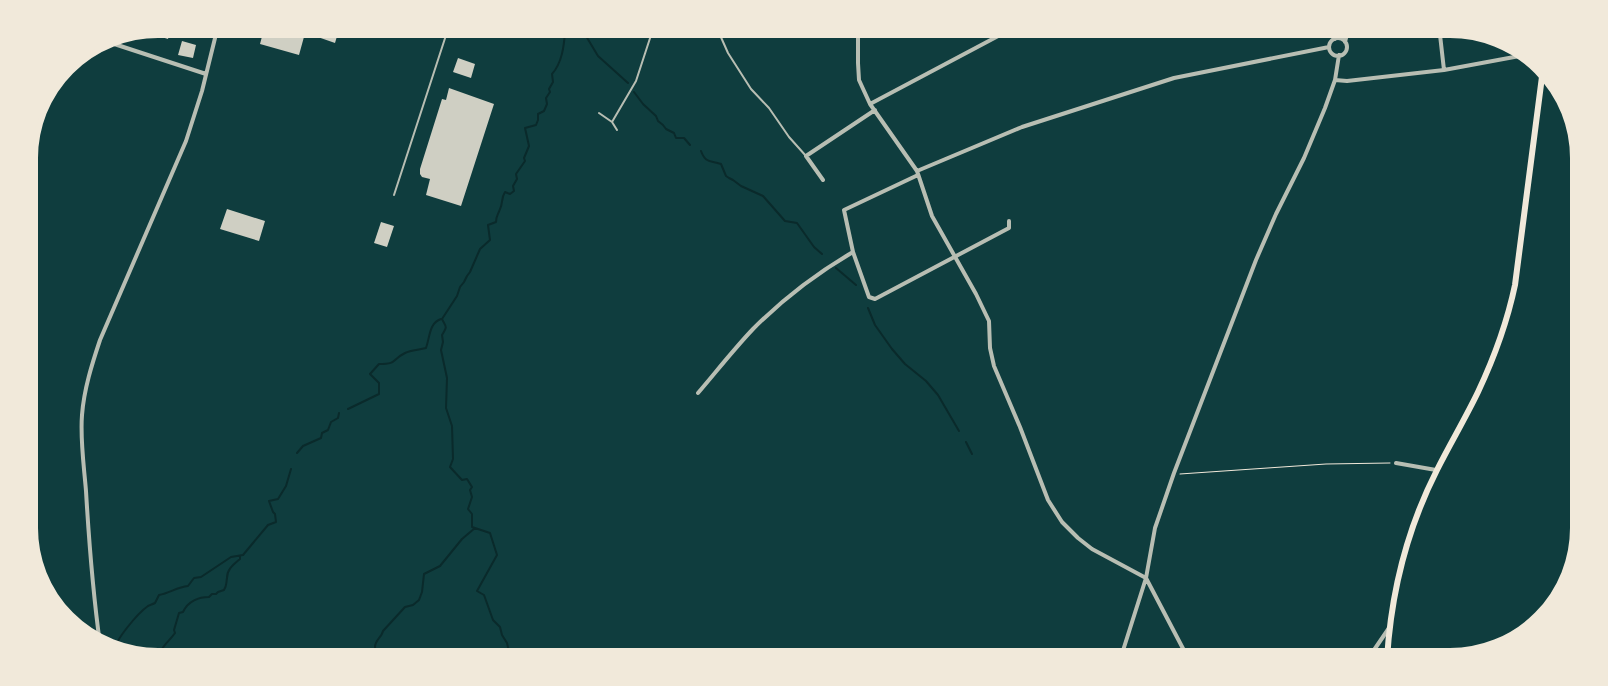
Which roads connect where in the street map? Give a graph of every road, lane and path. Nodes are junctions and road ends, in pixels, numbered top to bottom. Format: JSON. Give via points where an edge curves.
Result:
{"nodes":[{"id":1,"x":216,"y":35,"type":"edge"},
{"id":2,"x":446,"y":35,"type":"edge"},
{"id":3,"x":651,"y":35,"type":"edge"},
{"id":4,"x":720,"y":35,"type":"edge"},
{"id":5,"x":858,"y":35,"type":"edge"},
{"id":6,"x":1000,"y":35,"type":"edge"},
{"id":7,"x":1332,"y":35,"type":"edge"},
{"id":8,"x":1347,"y":35,"type":"edge"},
{"id":9,"x":1440,"y":35,"type":"edge"},
{"id":10,"x":1334,"y":39,"type":"junction"},
{"id":11,"x":1345,"y":42,"type":"junction"},
{"id":12,"x":113,"y":44,"type":"edge"},
{"id":13,"x":1329,"y":47,"type":"junction"},
{"id":14,"x":1339,"y":55,"type":"junction"},
{"id":15,"x":1520,"y":57,"type":"edge"},
{"id":16,"x":1444,"y":70,"type":"junction"},
{"id":17,"x":206,"y":74,"type":"junction"},
{"id":18,"x":1542,"y":76,"type":"edge"},
{"id":19,"x":1336,"y":80,"type":"junction"},
{"id":20,"x":870,"y":104,"type":"junction"},
{"id":21,"x":875,"y":110,"type":"junction"},
{"id":22,"x":599,"y":113,"type":"dead end"},
{"id":23,"x":612,"y":122,"type":"junction"},
{"id":24,"x":616,"y":130,"type":"dead end"},
{"id":25,"x":806,"y":156,"type":"junction"},
{"id":26,"x":917,"y":173,"type":"junction"},
{"id":27,"x":823,"y":180,"type":"dead end"},
{"id":28,"x":394,"y":195,"type":"dead end"},
{"id":29,"x":1009,"y":221,"type":"dead end"},
{"id":30,"x":853,"y":252,"type":"junction"},
{"id":31,"x":955,"y":256,"type":"junction"},
{"id":32,"x":698,"y":393,"type":"dead end"},
{"id":33,"x":1396,"y":463,"type":"joint"},
{"id":34,"x":1436,"y":470,"type":"junction"},
{"id":35,"x":1174,"y":473,"type":"junction"},
{"id":36,"x":1146,"y":578,"type":"junction"},
{"id":37,"x":1390,"y":626,"type":"junction"},
{"id":38,"x":99,"y":635,"type":"edge"},
{"id":39,"x":1123,"y":651,"type":"edge"},
{"id":40,"x":1184,"y":651,"type":"edge"},
{"id":41,"x":1371,"y":651,"type":"edge"},
{"id":42,"x":1388,"y":651,"type":"edge"}],
"edges":[{"from":1,"to":17,"type":"street"},
{"from":2,"to":28,"type":"lane"},
{"from":3,"to":23,"type":"lane","via":[[636,81]]},
{"from":4,"to":25,"type":"lane","via":[[751,89]]},
{"from":5,"to":20,"type":"street","via":[[860,80]]},
{"from":6,"to":20,"type":"street"},
{"from":7,"to":10,"type":"street"},
{"from":8,"to":11,"type":"street"},
{"from":9,"to":16,"type":"street"},
{"from":10,"to":11,"type":"street","via":[[1340,38]]},
{"from":10,"to":13,"type":"street"},
{"from":11,"to":14,"type":"street","via":[[1346,50]]},
{"from":12,"to":17,"type":"street"},
{"from":13,"to":14,"type":"street","via":[[1331,52]]},
{"from":13,"to":26,"type":"street","via":[[1174,78],[1022,127]]},
{"from":14,"to":19,"type":"street"},
{"from":15,"to":16,"type":"street"},
{"from":16,"to":19,"type":"street"},
{"from":17,"to":38,"type":"street","via":[[186,141],[100,340],[86,389],[81,438]]},
{"from":18,"to":34,"type":"main road","via":[[1510,310],[1477,394]]},
{"from":19,"to":35,"type":"street","via":[[1256,260]]},
{"from":20,"to":21,"type":"street"},
{"from":21,"to":25,"type":"street"},
{"from":21,"to":26,"type":"street"},
{"from":22,"to":23,"type":"lane"},
{"from":23,"to":24,"type":"lane"},
{"from":25,"to":27,"type":"street"},
{"from":26,"to":30,"type":"street","via":[[844,210]]},
{"from":26,"to":31,"type":"street","via":[[932,216]]},
{"from":29,"to":31,"type":"street","via":[[1008,228]]},
{"from":30,"to":31,"type":"street","via":[[869,298],[875,299]]},
{"from":30,"to":32,"type":"street","via":[[785,300],[753,330]]},
{"from":31,"to":36,"type":"street","via":[[988,320],[994,366],[1048,500],[1062,522],[1078,538]]},
{"from":33,"to":34,"type":"street"},
{"from":33,"to":35,"type":"path"},
{"from":34,"to":37,"type":"main road","via":[[1414,523],[1394,595]]},
{"from":35,"to":36,"type":"street","via":[[1155,528]]},
{"from":36,"to":39,"type":"street"},
{"from":36,"to":40,"type":"street"},
{"from":37,"to":41,"type":"street"},
{"from":37,"to":42,"type":"main road"}]}
